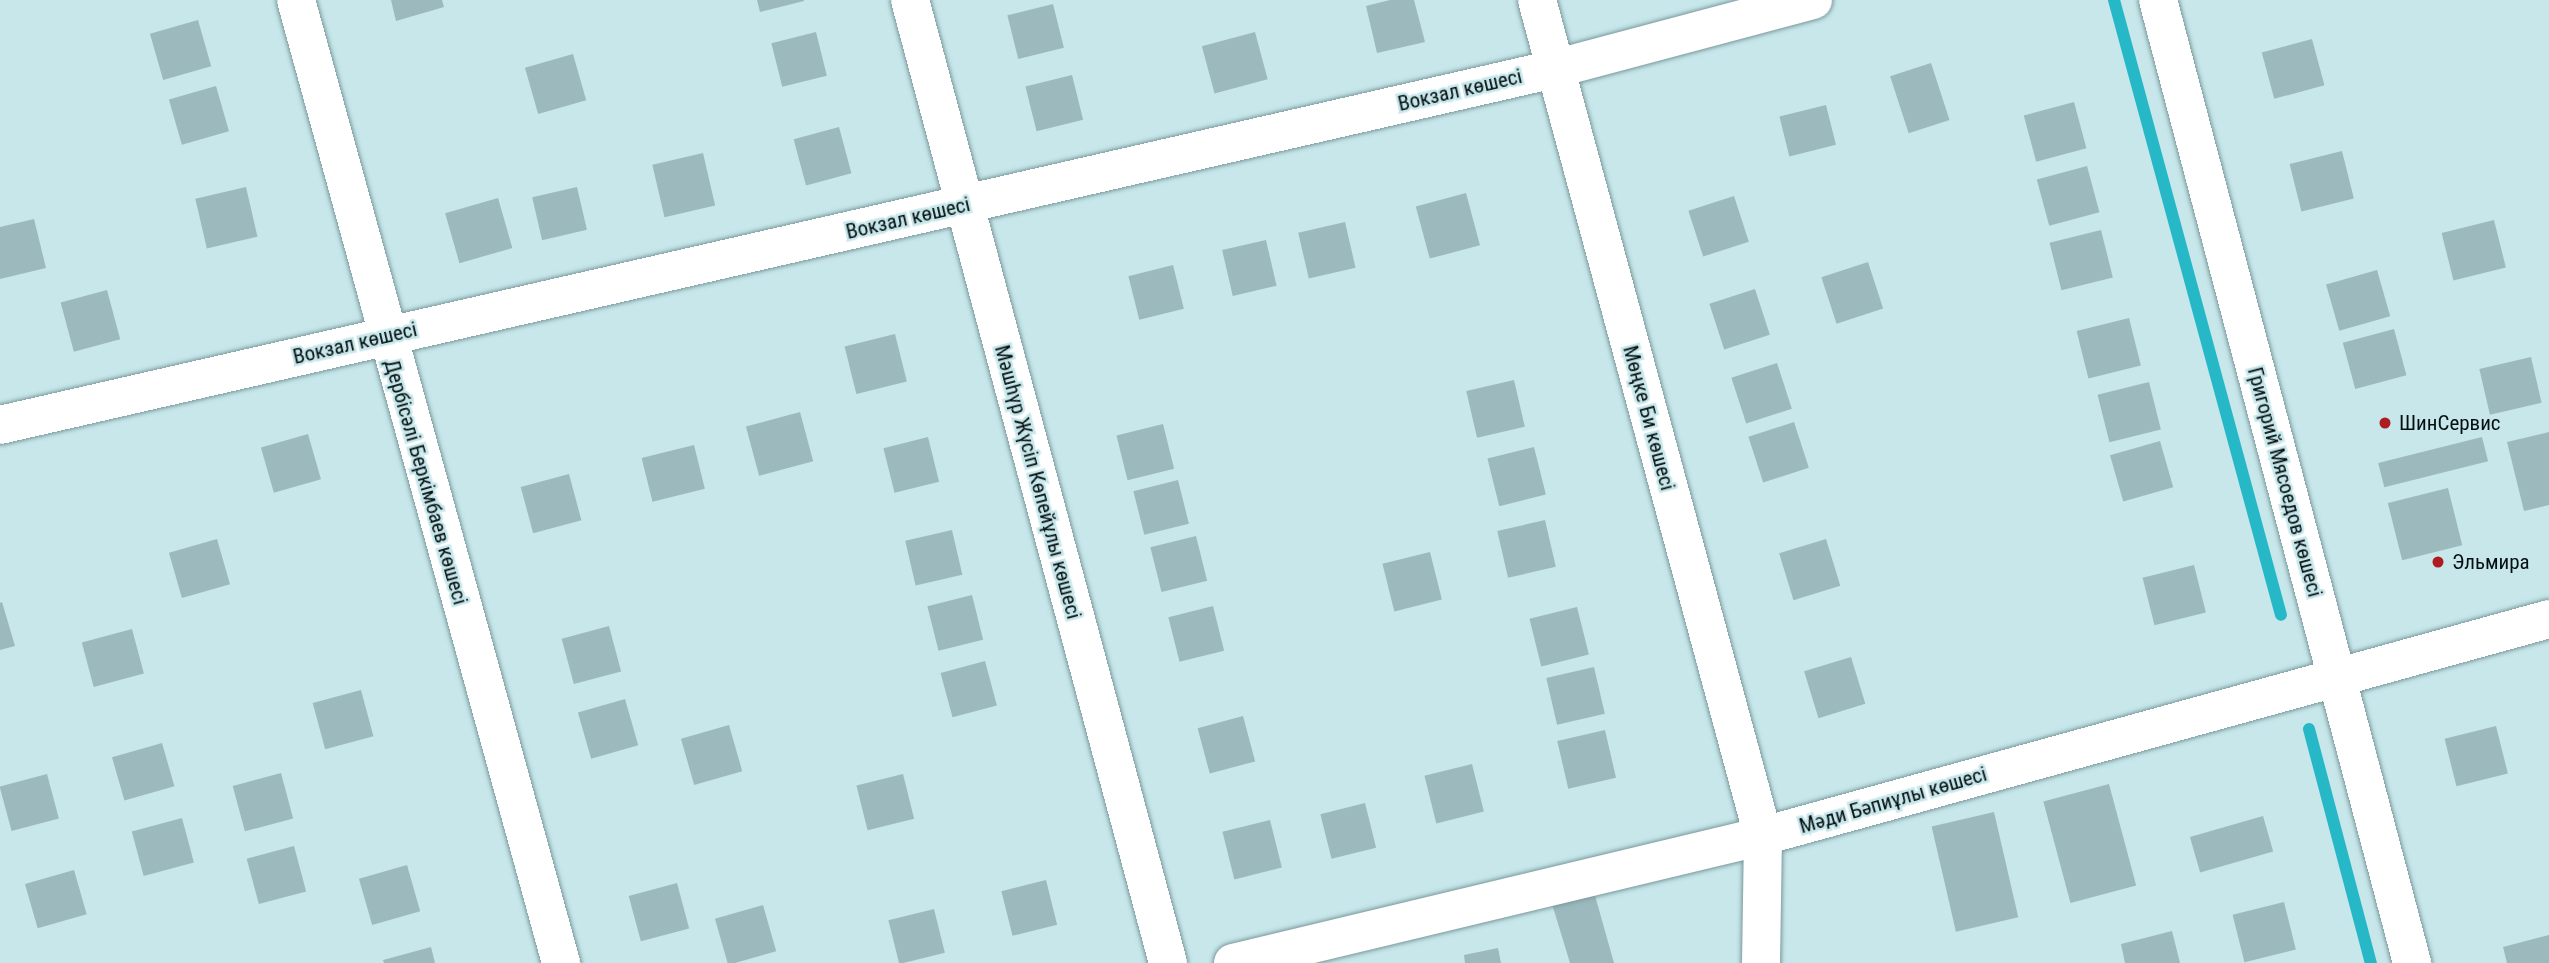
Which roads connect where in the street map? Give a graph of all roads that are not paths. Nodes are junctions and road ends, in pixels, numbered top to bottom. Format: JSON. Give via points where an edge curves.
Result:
{"nodes":[{"id":1,"x":296,"y":0,"type":"edge"},
{"id":2,"x":910,"y":0,"type":"edge"},
{"id":3,"x":1537,"y":0,"type":"edge"},
{"id":4,"x":1813,"y":0,"type":"edge"},
{"id":5,"x":2158,"y":0,"type":"edge"},
{"id":6,"x":1554,"y":69,"type":"junction"},
{"id":7,"x":964,"y":205,"type":"junction"},
{"id":8,"x":385,"y":336,"type":"junction"},
{"id":9,"x":0,"y":425,"type":"edge"},
{"id":10,"x":2549,"y":619,"type":"edge"},
{"id":11,"x":2335,"y":676,"type":"junction"},
{"id":12,"x":1763,"y":836,"type":"junction"},
{"id":13,"x":561,"y":963,"type":"edge"},
{"id":14,"x":1168,"y":963,"type":"edge"},
{"id":15,"x":1233,"y":963,"type":"edge"},
{"id":16,"x":1761,"y":963,"type":"edge"},
{"id":17,"x":2412,"y":963,"type":"edge"}],
"edges":[{"from":1,"to":8,"type":"street","name":"Дербісәлі Беркімбаев көшесі"},
{"from":2,"to":7,"type":"street","name":"Мәшһүр Жүсіп Көпейұлы көшесі"},
{"from":3,"to":6,"type":"street","name":"Мөңке Би көшесі"},
{"from":4,"to":6,"type":"street","name":"Вокзал көшесі"},
{"from":5,"to":11,"type":"street","name":"Григорий Мясоедов көшесі"},
{"from":6,"to":7,"type":"street","name":"Вокзал көшесі"},
{"from":6,"to":12,"type":"street","name":"Мөңке Би көшесі"},
{"from":7,"to":8,"type":"street","name":"Вокзал көшесі"},
{"from":7,"to":14,"type":"street","name":"Мәшһүр Жүсіп Көпейұлы көшесі"},
{"from":8,"to":9,"type":"street","name":"Вокзал көшесі"},
{"from":8,"to":13,"type":"street","name":"Дербісәлі Беркімбаев көшесі"},
{"from":10,"to":11,"type":"street","name":"Мәди Бәпиұлы көшесі"},
{"from":11,"to":12,"type":"street","name":"Мәди Бәпиұлы көшесі"},
{"from":11,"to":17,"type":"street","name":"Григорий Мясоедов көшесі"},
{"from":12,"to":15,"type":"street","name":"Мәди Бәпиұлы көшесі"},
{"from":12,"to":16,"type":"street","name":"Мөңке Би көшесі"}]}
